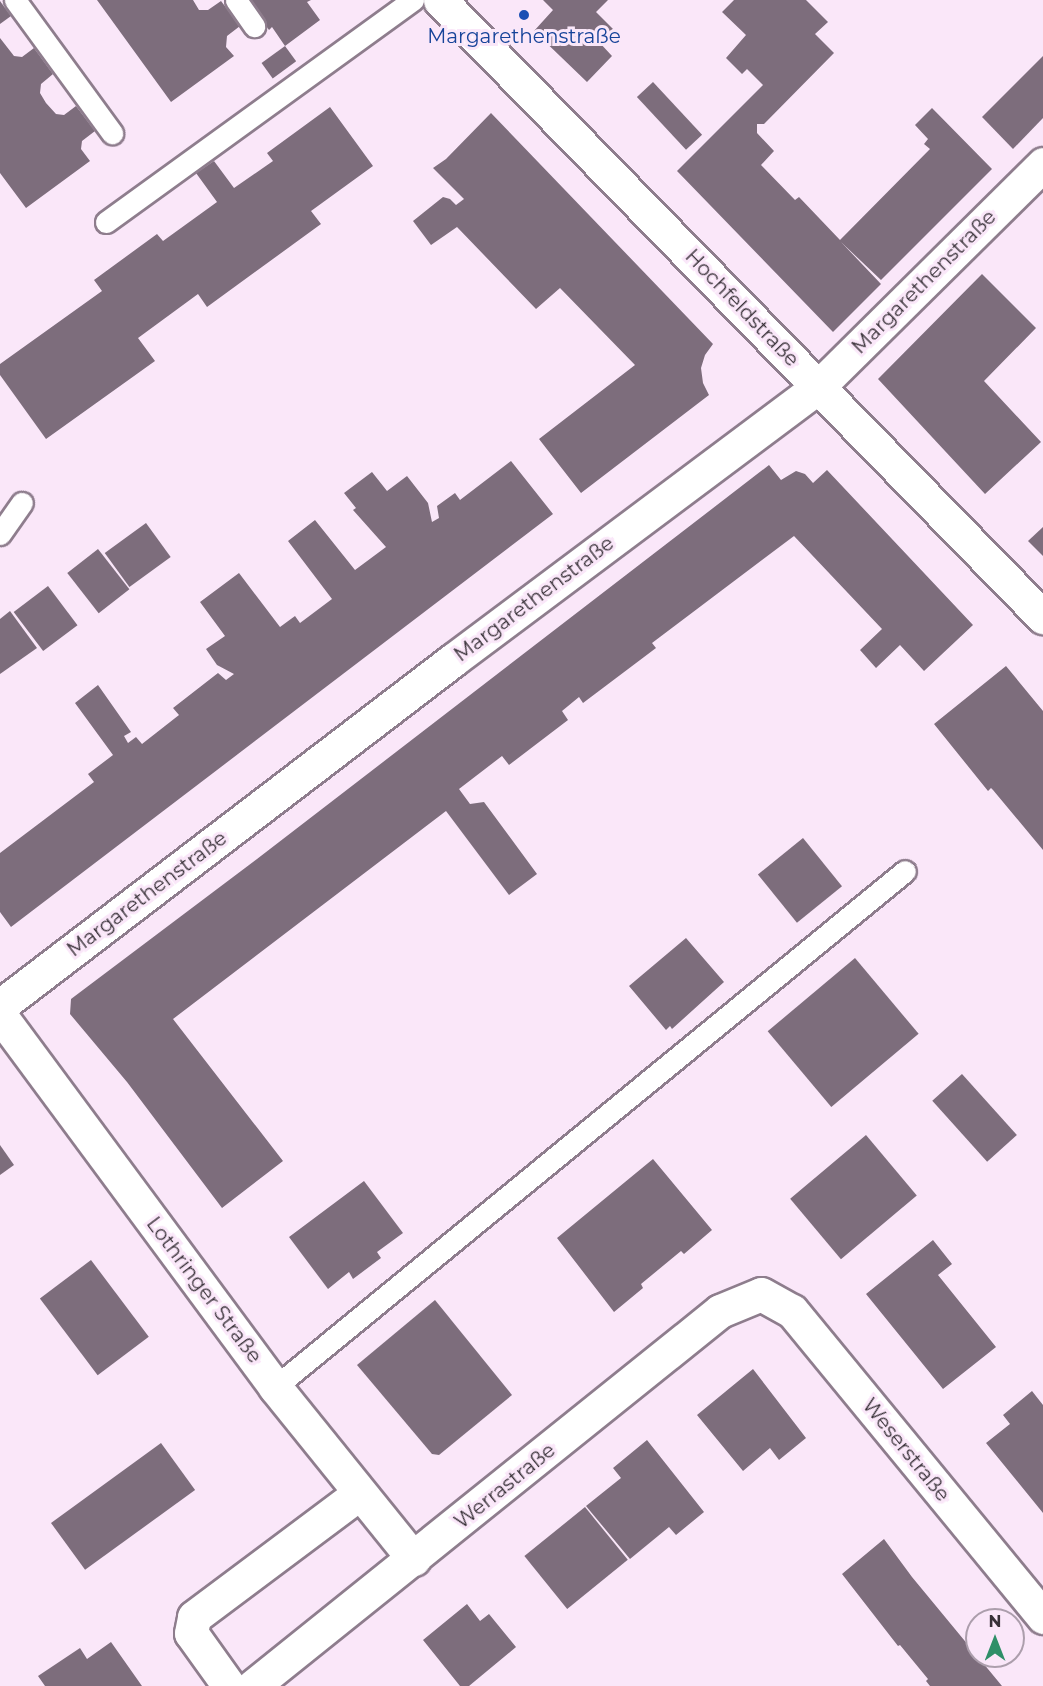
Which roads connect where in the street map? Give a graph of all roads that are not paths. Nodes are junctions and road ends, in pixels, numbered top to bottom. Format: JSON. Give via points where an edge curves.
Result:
{"nodes":[{"id":1,"x":15,"y":0,"type":"edge"},
{"id":2,"x":236,"y":0,"type":"edge"},
{"id":3,"x":413,"y":0,"type":"edge"},
{"id":4,"x":440,"y":0,"type":"edge"},
{"id":5,"x":254,"y":26,"type":"dead end"},
{"id":6,"x":112,"y":133,"type":"dead end"},
{"id":7,"x":1043,"y":165,"type":"edge"},
{"id":8,"x":106,"y":222,"type":"dead end"},
{"id":9,"x":818,"y":387,"type":"junction"},
{"id":10,"x":22,"y":503,"type":"dead end"},
{"id":11,"x":0,"y":534,"type":"edge"},
{"id":12,"x":1043,"y":617,"type":"edge"},
{"id":13,"x":905,"y":871,"type":"dead end"},
{"id":14,"x":0,"y":1006,"type":"edge"},
{"id":15,"x":0,"y":1015,"type":"edge"},
{"id":16,"x":761,"y":1294,"type":"joint"},
{"id":17,"x":275,"y":1387,"type":"junction"},
{"id":18,"x":360,"y":1493,"type":"junction"},
{"id":19,"x":414,"y":1559,"type":"junction"},
{"id":20,"x":1043,"y":1617,"type":"edge"},
{"id":21,"x":229,"y":1686,"type":"edge"},
{"id":22,"x":253,"y":1686,"type":"edge"}],
"edges":[{"from":1,"to":6,"type":"lane"},
{"from":2,"to":5,"type":"lane"},
{"from":3,"to":8,"type":"lane"},
{"from":4,"to":9,"type":"street","name":"Hochfeldstraße"},
{"from":7,"to":9,"type":"street","name":"Margarethenstraße"},
{"from":9,"to":12,"type":"street","name":"Hochfeldstraße"},
{"from":9,"to":14,"type":"street","name":"Margarethenstraße"},
{"from":10,"to":11,"type":"lane"},
{"from":13,"to":17,"type":"lane"},
{"from":15,"to":17,"type":"street","name":"Lothringer Straße"},
{"from":16,"to":19,"type":"street","name":"Werrastraße","via":[[720,1311]]},
{"from":16,"to":20,"type":"street","name":"Weserstraße","via":[[792,1311]]},
{"from":17,"to":18,"type":"street","name":"Lothringer Straße"},
{"from":18,"to":19,"type":"street","name":"Lothringer Straße"},
{"from":18,"to":21,"type":"street","via":[[194,1617],[191,1633]]},
{"from":19,"to":22,"type":"street","name":"Werrastraße"}]}
